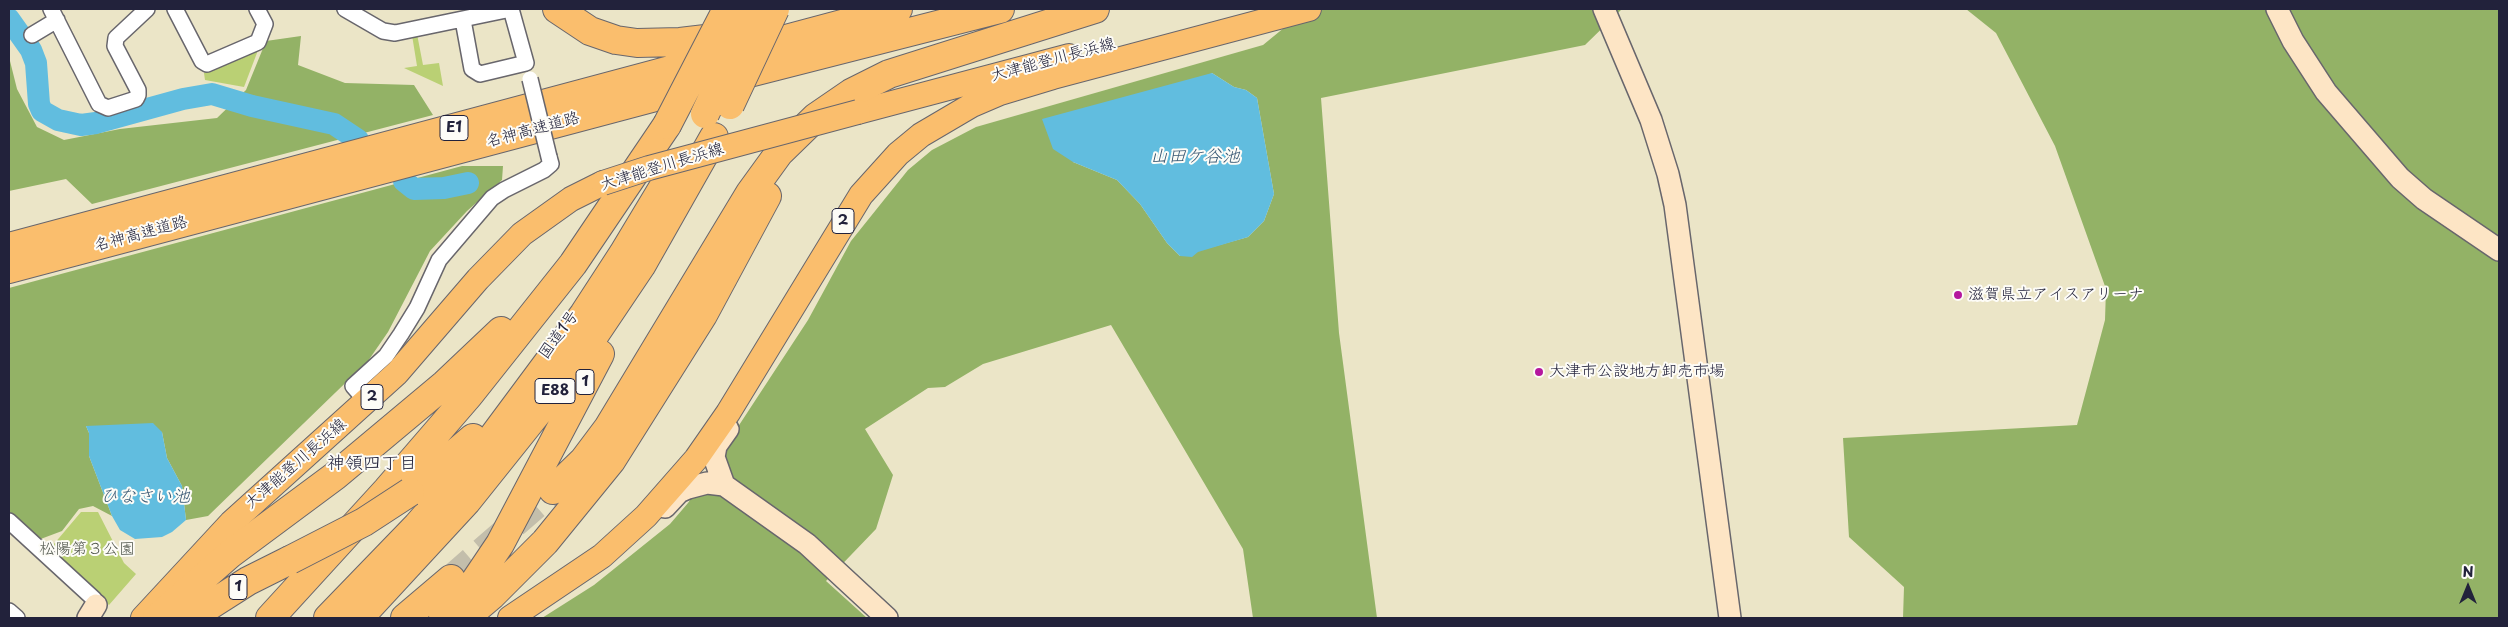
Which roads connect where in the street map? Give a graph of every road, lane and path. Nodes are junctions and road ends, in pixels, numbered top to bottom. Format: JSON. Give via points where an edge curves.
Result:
{"nodes":[{"id":1,"x":147,"y":9,"type":"edge"},
{"id":2,"x":175,"y":9,"type":"edge"},
{"id":3,"x":257,"y":9,"type":"edge"},
{"id":4,"x":511,"y":9,"type":"edge"},
{"id":5,"x":557,"y":9,"type":"edge"},
{"id":6,"x":727,"y":9,"type":"edge"},
{"id":7,"x":754,"y":9,"type":"edge"},
{"id":8,"x":775,"y":9,"type":"edge"},
{"id":9,"x":846,"y":9,"type":"edge"},
{"id":10,"x":898,"y":9,"type":"edge"},
{"id":11,"x":1000,"y":9,"type":"edge"},
{"id":12,"x":1095,"y":9,"type":"edge"},
{"id":13,"x":1249,"y":9,"type":"edge"},
{"id":14,"x":1309,"y":9,"type":"edge"},
{"id":15,"x":1604,"y":9,"type":"edge"},
{"id":16,"x":1617,"y":9,"type":"edge"},
{"id":17,"x":2277,"y":9,"type":"edge"},
{"id":18,"x":352,"y":11,"type":"edge"},
{"id":19,"x":54,"y":15,"type":"edge"},
{"id":20,"x":464,"y":20,"type":"junction"},
{"id":21,"x":32,"y":35,"type":"dead end"},
{"id":22,"x":526,"y":63,"type":"junction"},
{"id":23,"x":854,"y":103,"type":"junction"},
{"id":24,"x":716,"y":120,"type":"junction"},
{"id":25,"x":676,"y":166,"type":"junction"},
{"id":26,"x":611,"y":190,"type":"junction"},
{"id":27,"x":9,"y":247,"type":"edge"},
{"id":28,"x":2499,"y":250,"type":"edge"},
{"id":29,"x":9,"y":269,"type":"edge"},
{"id":30,"x":748,"y":379,"type":"junction"},
{"id":31,"x":367,"y":402,"type":"junction"},
{"id":32,"x":724,"y":485,"type":"junction"},
{"id":33,"x":553,"y":490,"type":"tunnel mouth"},
{"id":34,"x":9,"y":522,"type":"edge"},
{"id":35,"x":630,"y":531,"type":"junction"},
{"id":36,"x":451,"y":579,"type":"tunnel mouth"},
{"id":37,"x":9,"y":611,"type":"edge"},
{"id":38,"x":92,"y":612,"type":"edge"},
{"id":39,"x":17,"y":618,"type":"edge"},
{"id":40,"x":143,"y":618,"type":"edge"},
{"id":41,"x":157,"y":618,"type":"edge"},
{"id":42,"x":190,"y":618,"type":"edge"},
{"id":43,"x":270,"y":618,"type":"edge"},
{"id":44,"x":328,"y":618,"type":"edge"},
{"id":45,"x":359,"y":618,"type":"edge"},
{"id":46,"x":404,"y":618,"type":"edge"},
{"id":47,"x":443,"y":618,"type":"edge"},
{"id":48,"x":465,"y":618,"type":"edge"},
{"id":49,"x":510,"y":618,"type":"edge"},
{"id":50,"x":887,"y":618,"type":"edge"},
{"id":51,"x":1730,"y":618,"type":"edge"},
{"id":52,"x":1743,"y":618,"type":"edge"}],
"edges":[{"from":1,"to":19,"type":"street","via":[[116,38],[115,46],[138,95],[136,99],[108,108],[99,104]]},
{"from":2,"to":3,"type":"street","via":[[202,62],[207,64],[258,42],[265,24]]},
{"from":4,"to":20,"type":"street"},
{"from":4,"to":22,"type":"street"},
{"from":5,"to":9,"type":"highway","via":[[601,35],[636,43],[727,37]]},
{"from":6,"to":26,"type":"highway","bridge":true,"via":[[667,124]]},
{"from":7,"to":24,"type":"highway","name":"国道1号","number":"1","bridge":true},
{"from":8,"to":24,"type":"highway","name":"国道1号","number":"1","bridge":true},
{"from":10,"to":27,"type":"highway","name":"名神高速道路","number":"E1"},
{"from":11,"to":29,"type":"highway","name":"名神高速道路","number":"E1","via":[[653,97]]},
{"from":12,"to":23,"type":"highway","via":[[889,74]]},
{"from":13,"to":23,"type":"main road","name":"大津能登川長浜線","number":"2"},
{"from":14,"to":30,"type":"main road","name":"大津能登川長浜線","number":"2","via":[[1053,77],[979,102],[936,125],[898,154],[861,195]]},
{"from":15,"to":51,"type":"street","via":[[1651,120],[1670,181]]},
{"from":16,"to":52,"type":"street","via":[[1675,148],[1688,202]]},
{"from":17,"to":28,"type":"street","via":[[2326,92],[2394,171],[2424,199]]},
{"from":18,"to":20,"type":"street","via":[[382,31],[395,33]]},
{"from":19,"to":21,"type":"street"},
{"from":20,"to":22,"type":"street","via":[[472,69],[480,74]]},
{"from":22,"to":31,"type":"street","bridge":true,"via":[[551,164],[492,198],[439,260],[401,334],[386,356],[354,386]]},
{"from":23,"to":26,"type":"main road","name":"大津能登川長浜線","number":"2","bridge":true,"via":[[658,165]]},
{"from":23,"to":33,"type":"highway","via":[[816,117],[764,172],[608,428],[584,460]]},
{"from":23,"to":48,"type":"highway","via":[[820,119],[793,150],[723,281],[610,462],[545,542],[492,596]]},
{"from":24,"to":25,"type":"highway","name":"国道1号","number":"1"},
{"from":24,"to":45,"type":"highway","number":"E88","via":[[641,266],[567,376],[467,501]]},
{"from":24,"to":47,"type":"highway","name":"国道1号","number":"1","via":[[674,224],[589,374],[500,544],[467,593]]},
{"from":25,"to":42,"type":"highway","name":"国道1号","number":"1","bridge":true,"via":[[550,349],[513,395],[458,453],[410,492],[364,522],[225,594]]},
{"from":25,"to":44,"type":"highway","number":"E88","via":[[584,314],[494,436],[417,526]]},
{"from":26,"to":31,"type":"main road","name":"大津能登川長浜線","number":"2","via":[[571,200],[522,234]]},
{"from":26,"to":41,"type":"highway","via":[[563,266],[478,354],[335,476],[230,554]]},
{"from":26,"to":43,"type":"highway","via":[[573,264],[469,395],[388,490]]},
{"from":30,"to":32,"type":"street","via":[[731,424],[716,446],[714,457]]},
{"from":30,"to":35,"type":"main road","name":"大津能登川長浜線","number":"2","via":[[696,459]]},
{"from":31,"to":40,"type":"main road","name":"大津能登川長浜線","number":"2","via":[[231,523]]},
{"from":32,"to":35,"type":"street","via":[[707,483],[679,492]]},
{"from":32,"to":50,"type":"street","via":[[807,544]]},
{"from":34,"to":38,"type":"street","via":[[94,599]]},
{"from":35,"to":49,"type":"main road","name":"大津能登川長浜線","number":"2","via":[[579,574]]},
{"from":36,"to":46,"type":"highway"},
{"from":37,"to":39,"type":"street"}]}
